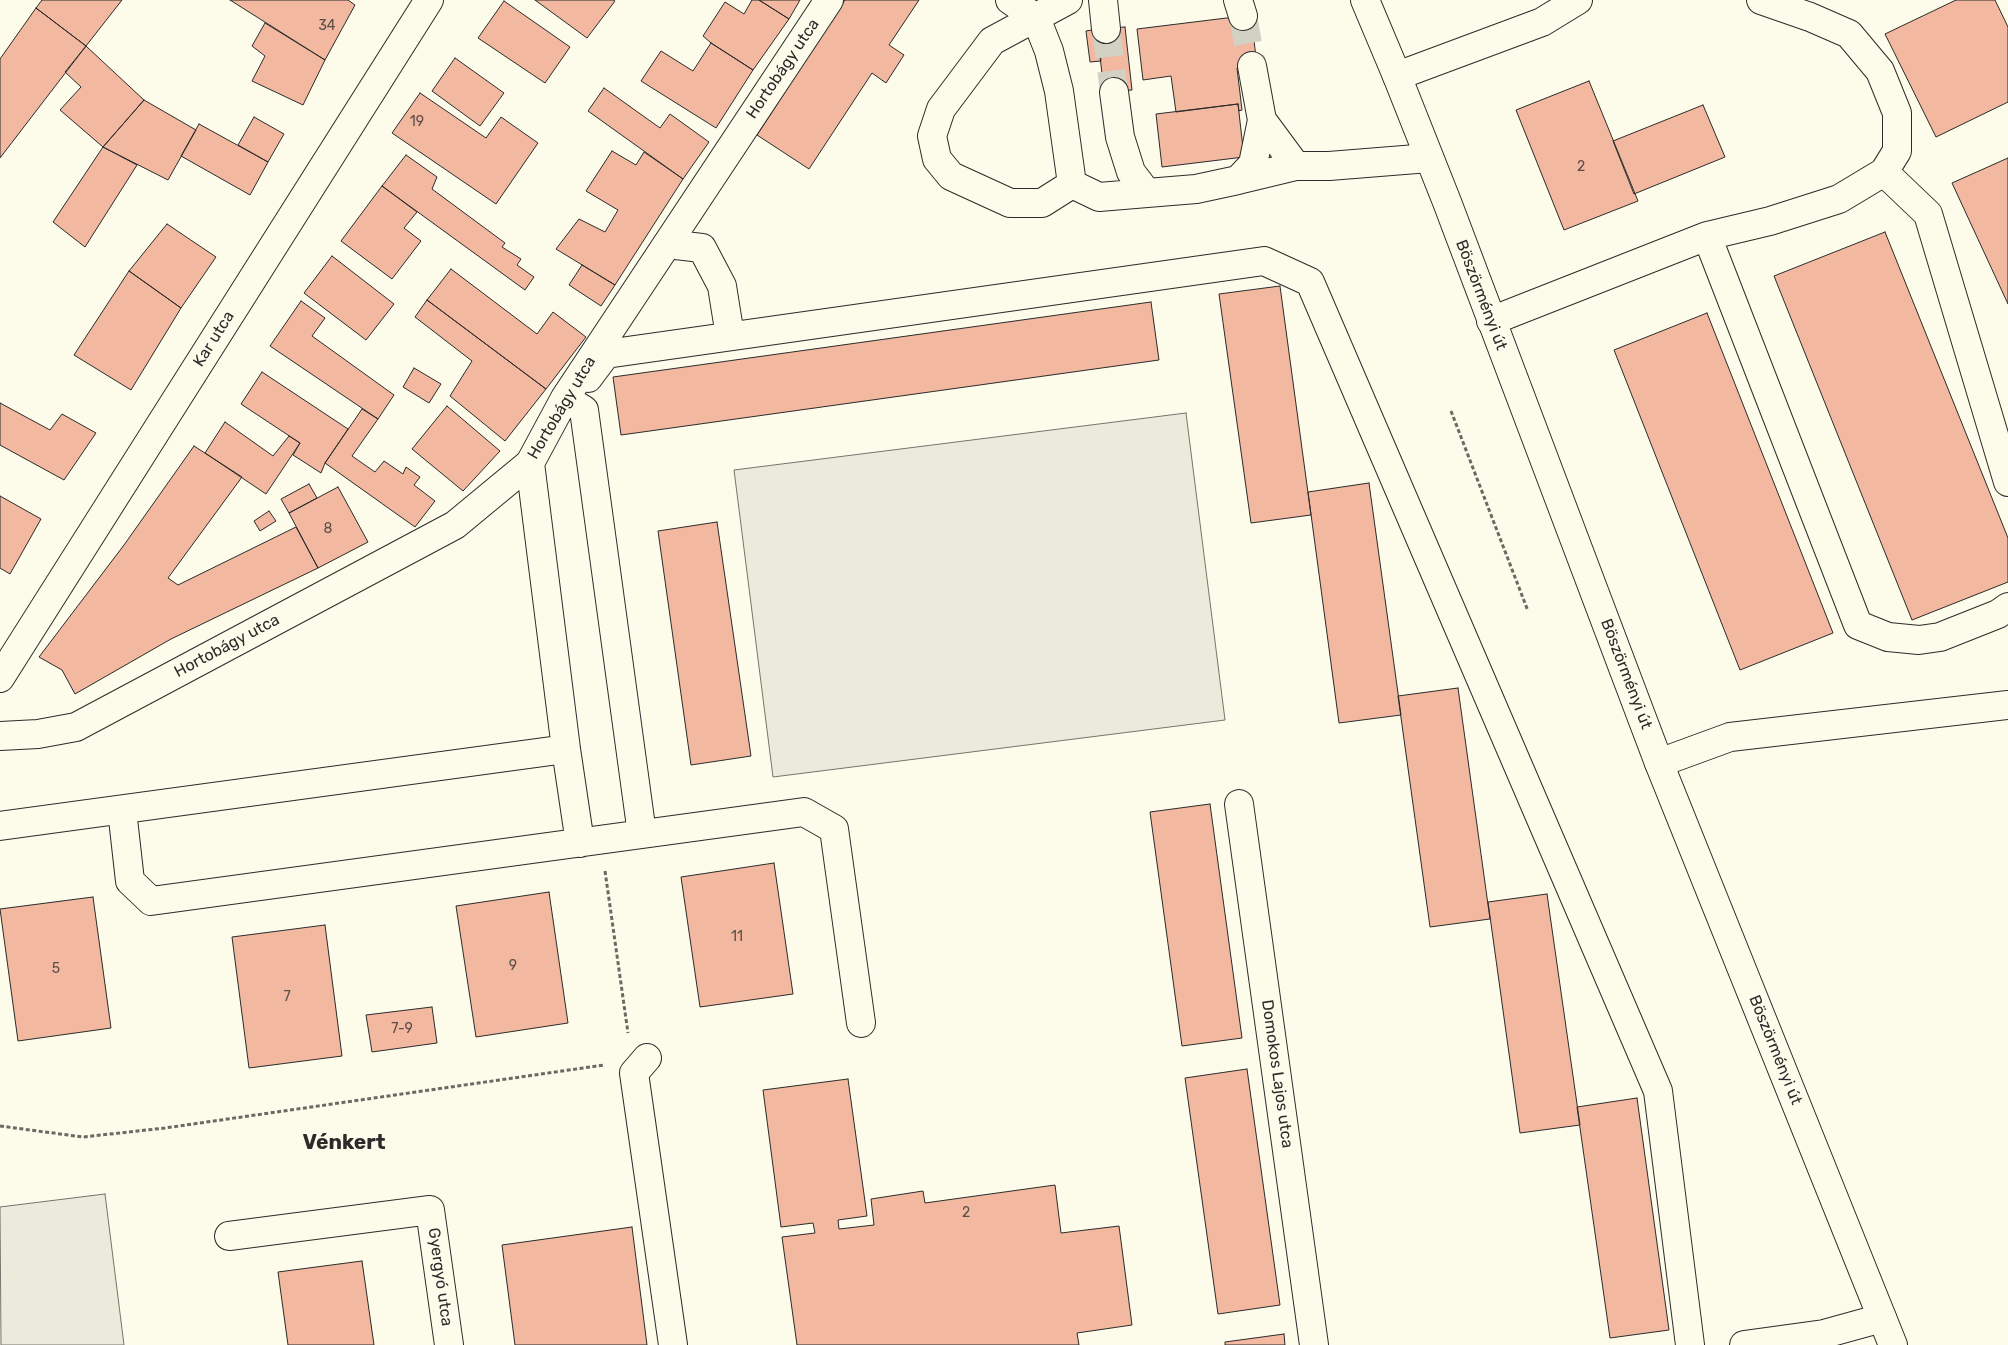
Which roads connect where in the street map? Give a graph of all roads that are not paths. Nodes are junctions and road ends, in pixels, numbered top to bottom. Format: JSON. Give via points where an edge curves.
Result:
{"nodes":[{"id":1,"x":429,"y":0,"type":"edge"},
{"id":2,"x":829,"y":0,"type":"edge"},
{"id":3,"x":1010,"y":0,"type":"edge"},
{"id":4,"x":1068,"y":0,"type":"edge"},
{"id":5,"x":1103,"y":0,"type":"edge"},
{"id":6,"x":1365,"y":0,"type":"edge"},
{"id":7,"x":1578,"y":0,"type":"edge"},
{"id":8,"x":1761,"y":0,"type":"edge"},
{"id":9,"x":1036,"y":18,"type":"junction"},
{"id":10,"x":1106,"y":29,"type":"tunnel mouth"},
{"id":11,"x":1252,"y":66,"type":"tunnel mouth"},
{"id":12,"x":1397,"y":76,"type":"junction"},
{"id":13,"x":1114,"y":92,"type":"tunnel mouth"},
{"id":14,"x":1262,"y":120,"type":"junction"},
{"id":15,"x":1429,"y":158,"type":"junction"},
{"id":16,"x":1296,"y":166,"type":"junction"},
{"id":17,"x":1884,"y":172,"type":"junction"},
{"id":18,"x":1238,"y":180,"type":"junction"},
{"id":19,"x":1072,"y":184,"type":"junction"},
{"id":20,"x":1147,"y":193,"type":"junction"},
{"id":21,"x":1707,"y":236,"type":"junction"},
{"id":22,"x":667,"y":244,"type":"junction"},
{"id":23,"x":1491,"y":321,"type":"junction"},
{"id":24,"x":730,"y":336,"type":"junction"},
{"id":25,"x":588,"y":378,"type":"dead end"},
{"id":26,"x":565,"y":398,"type":"junction"},
{"id":27,"x":530,"y":463,"type":"junction"},
{"id":28,"x":2008,"y":482,"type":"edge"},
{"id":29,"x":2008,"y":607,"type":"edge"},
{"id":30,"x":0,"y":678,"type":"edge"},
{"id":31,"x":2008,"y":705,"type":"edge"},
{"id":32,"x":0,"y":736,"type":"edge"},
{"id":33,"x":566,"y":750,"type":"junction"},
{"id":34,"x":1660,"y":763,"type":"junction"},
{"id":35,"x":1239,"y":804,"type":"dead end"},
{"id":36,"x":122,"y":810,"type":"junction"},
{"id":37,"x":0,"y":826,"type":"edge"},
{"id":38,"x":642,"y":834,"type":"junction"},
{"id":39,"x":590,"y":841,"type":"junction"},
{"id":40,"x":861,"y":1023,"type":"dead end"},
{"id":41,"x":638,"y":1064,"type":"road end"},
{"id":42,"x":229,"y":1236,"type":"dead end"},
{"id":43,"x":1882,"y":1318,"type":"junction"},
{"id":44,"x":449,"y":1345,"type":"edge"},
{"id":45,"x":673,"y":1345,"type":"edge"},
{"id":46,"x":1314,"y":1345,"type":"edge"},
{"id":47,"x":1690,"y":1345,"type":"edge"},
{"id":48,"x":1744,"y":1345,"type":"edge"},
{"id":49,"x":1893,"y":1345,"type":"edge"}],
"edges":[{"from":1,"to":30,"type":"street","name":"Kar utca"},
{"from":2,"to":22,"type":"street","name":"Hortobágy utca"},
{"from":3,"to":9,"type":"street"},
{"from":4,"to":9,"type":"street"},
{"from":5,"to":10,"type":"street"},
{"from":6,"to":12,"type":"street","name":"Böszörményi út"},
{"from":7,"to":12,"type":"street","via":[[1542,22]]},
{"from":8,"to":17,"type":"street","via":[[1850,34],[1880,71],[1897,113],[1897,151]]},
{"from":9,"to":19,"type":"street","via":[[1059,91]]},
{"from":9,"to":19,"type":"street","via":[[992,41],[941,109],[932,136],[937,159],[951,176],[1010,203],[1042,203]]},
{"from":11,"to":14,"type":"street"},
{"from":12,"to":15,"type":"street","name":"Böszörményi út"},
{"from":13,"to":20,"type":"street","via":[[1120,137],[1131,172]]},
{"from":14,"to":16,"type":"street"},
{"from":14,"to":18,"type":"street","via":[[1254,164]]},
{"from":15,"to":16,"type":"street"},
{"from":15,"to":23,"type":"street","name":"Böszörményi út"},
{"from":16,"to":18,"type":"street"},
{"from":17,"to":21,"type":"street","via":[[1839,199],[1770,221]]},
{"from":17,"to":28,"type":"street","via":[[1928,214]]},
{"from":18,"to":20,"type":"street","via":[[1196,189]]},
{"from":19,"to":20,"type":"street","via":[[1099,197]]},
{"from":21,"to":23,"type":"street"},
{"from":21,"to":29,"type":"street","via":[[1858,625],[1888,637],[1918,640],[1940,637]]},
{"from":22,"to":24,"type":"street","via":[[702,248],[722,286]]},
{"from":22,"to":26,"type":"street","name":"Hortobágy utca"},
{"from":23,"to":34,"type":"street","name":"Böszörményi út"},
{"from":24,"to":25,"type":"street","via":[[606,354]]},
{"from":24,"to":47,"type":"street","via":[[1264,261],[1310,282],[1658,1091]]},
{"from":26,"to":27,"type":"street","name":"Hortobágy utca"},
{"from":26,"to":38,"type":"street","via":[[584,410]]},
{"from":27,"to":32,"type":"street","name":"Hortobágy utca","via":[[455,525],[76,727]]},
{"from":27,"to":33,"type":"street"},
{"from":31,"to":34,"type":"street","via":[[1730,736]]},
{"from":33,"to":36,"type":"street"},
{"from":33,"to":39,"type":"street"},
{"from":34,"to":43,"type":"street","name":"Böszörményi út"},
{"from":35,"to":46,"type":"street","name":"Domokos Lajos utca"},
{"from":36,"to":37,"type":"street"},
{"from":36,"to":39,"type":"street","via":[[130,881],[151,901]]},
{"from":38,"to":39,"type":"street"},
{"from":38,"to":40,"type":"street","via":[[804,812],[834,829]]},
{"from":41,"to":45,"type":"street"},
{"from":42,"to":44,"type":"street","name":"Gyergyó utca","via":[[430,1210]]},
{"from":43,"to":48,"type":"street","via":[[1824,1334]]},
{"from":43,"to":49,"type":"street","name":"Böszörményi út"}]}
